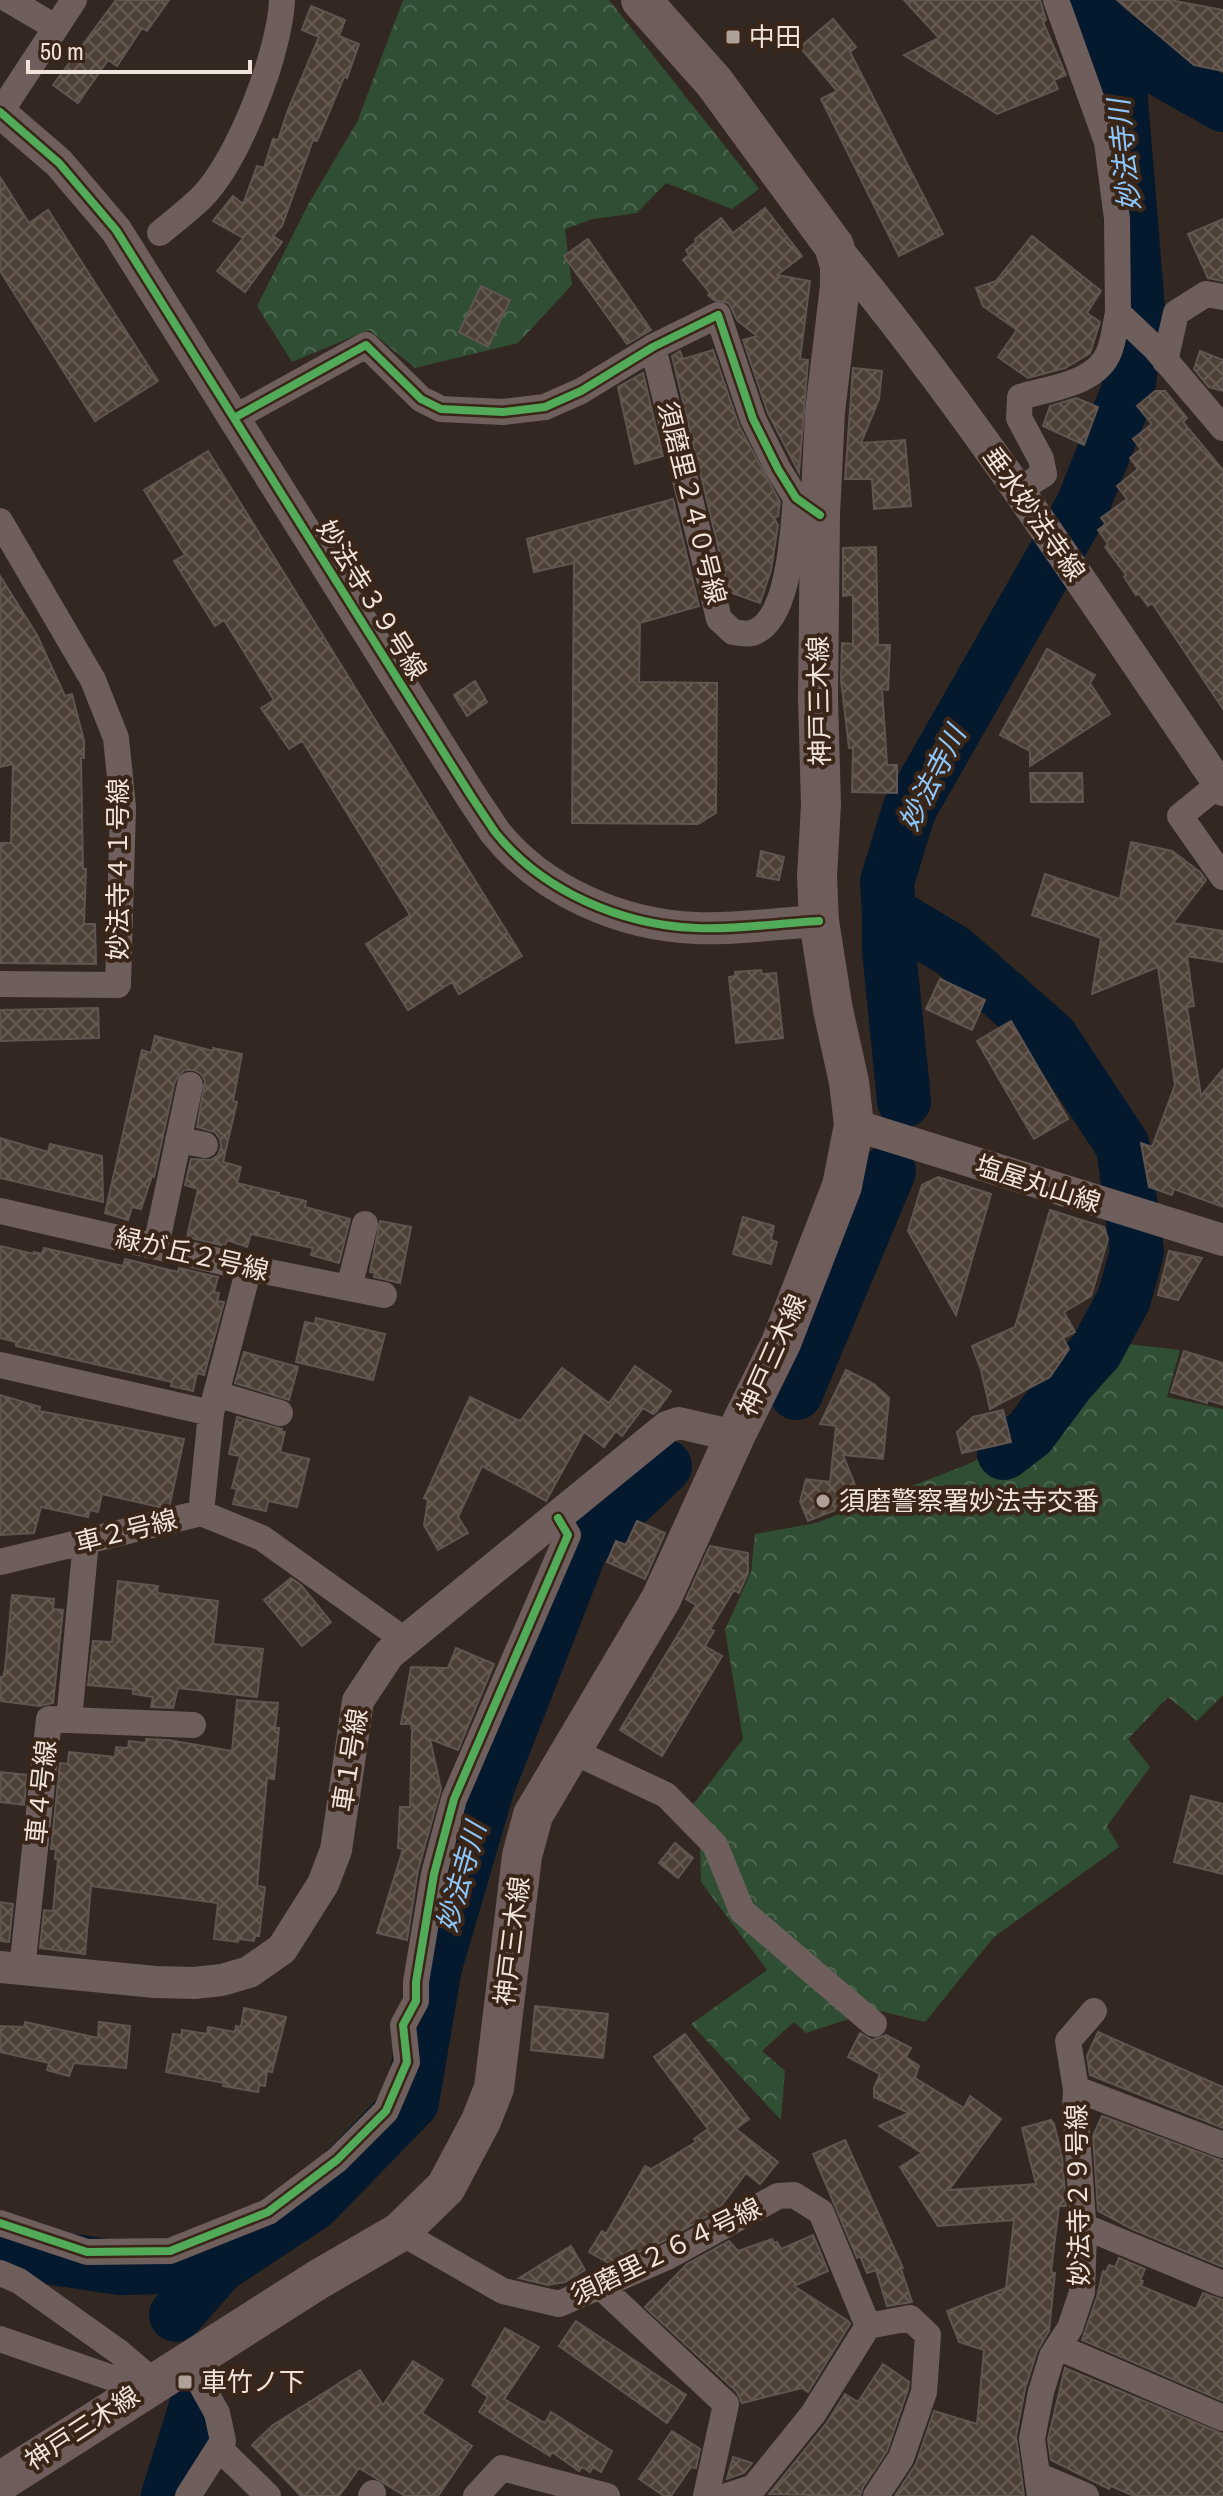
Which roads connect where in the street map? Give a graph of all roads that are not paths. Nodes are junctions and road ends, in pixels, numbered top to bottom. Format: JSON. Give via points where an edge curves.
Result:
{"nodes":[{"id":1,"x":9,"y":0,"type":"edge"},
{"id":2,"x":74,"y":0,"type":"edge"},
{"id":3,"x":282,"y":0,"type":"edge"},
{"id":4,"x":641,"y":0,"type":"edge"},
{"id":5,"x":1056,"y":0,"type":"edge"},
{"id":6,"x":55,"y":27,"type":"junction"},
{"id":7,"x":0,"y":112,"type":"edge"},
{"id":8,"x":160,"y":233,"type":"dead end"},
{"id":9,"x":834,"y":246,"type":"junction"},
{"id":10,"x":1223,"y":297,"type":"edge"},
{"id":11,"x":1119,"y":315,"type":"junction"},
{"id":12,"x":653,"y":347,"type":"junction"},
{"id":13,"x":1160,"y":355,"type":"junction"},
{"id":14,"x":234,"y":418,"type":"junction"},
{"id":15,"x":1223,"y":428,"type":"edge"},
{"id":16,"x":1018,"y":491,"type":"junction"},
{"id":17,"x":808,"y":506,"type":"junction"},
{"id":18,"x":0,"y":521,"type":"edge"},
{"id":19,"x":1222,"y":785,"type":"edge"},
{"id":20,"x":1223,"y":877,"type":"edge"},
{"id":21,"x":819,"y":921,"type":"junction"},
{"id":22,"x":0,"y":984,"type":"edge"},
{"id":23,"x":190,"y":1085,"type":"dead end"},
{"id":24,"x":854,"y":1125,"type":"junction"},
{"id":25,"x":178,"y":1140,"type":"junction"},
{"id":26,"x":205,"y":1145,"type":"dead end"},
{"id":27,"x":0,"y":1211,"type":"edge"},
{"id":28,"x":365,"y":1224,"type":"dead end"},
{"id":29,"x":1223,"y":1240,"type":"edge"},
{"id":30,"x":156,"y":1246,"type":"junction"},
{"id":31,"x":249,"y":1268,"type":"junction"},
{"id":32,"x":349,"y":1288,"type":"junction"},
{"id":33,"x":384,"y":1295,"type":"dead end"},
{"id":34,"x":0,"y":1365,"type":"edge"},
{"id":35,"x":213,"y":1404,"type":"junction"},
{"id":36,"x":280,"y":1413,"type":"dead end"},
{"id":37,"x":735,"y":1436,"type":"junction"},
{"id":38,"x":201,"y":1513,"type":"junction"},
{"id":39,"x":558,"y":1518,"type":"junction"},
{"id":40,"x":86,"y":1541,"type":"junction"},
{"id":41,"x":0,"y":1562,"type":"edge"},
{"id":42,"x":406,"y":1641,"type":"junction"},
{"id":43,"x":69,"y":1720,"type":"junction"},
{"id":44,"x":193,"y":1725,"type":"dead end"},
{"id":45,"x":572,"y":1751,"type":"junction"},
{"id":46,"x":11,"y":1968,"type":"edge"},
{"id":47,"x":1094,"y":2011,"type":"dead end"},
{"id":48,"x":874,"y":2024,"type":"dead end"},
{"id":49,"x":1076,"y":2089,"type":"junction"},
{"id":50,"x":1223,"y":2145,"type":"edge"},
{"id":51,"x":0,"y":2223,"type":"edge"},
{"id":52,"x":1083,"y":2226,"type":"junction"},
{"id":53,"x":400,"y":2232,"type":"junction"},
{"id":54,"x":0,"y":2273,"type":"edge"},
{"id":55,"x":1223,"y":2284,"type":"edge"},
{"id":56,"x":600,"y":2286,"type":"junction"},
{"id":57,"x":868,"y":2326,"type":"junction"},
{"id":58,"x":0,"y":2339,"type":"edge"},
{"id":59,"x":1058,"y":2347,"type":"junction"},
{"id":60,"x":188,"y":2361,"type":"junction"},
{"id":61,"x":146,"y":2387,"type":"junction"},
{"id":62,"x":1223,"y":2418,"type":"edge"},
{"id":63,"x":219,"y":2448,"type":"junction"},
{"id":64,"x":10,"y":2485,"type":"edge"},
{"id":65,"x":1038,"y":2486,"type":"edge"},
{"id":66,"x":188,"y":2496,"type":"edge"},
{"id":67,"x":268,"y":2496,"type":"edge"},
{"id":68,"x":476,"y":2496,"type":"edge"},
{"id":69,"x":607,"y":2496,"type":"edge"},
{"id":70,"x":706,"y":2496,"type":"edge"},
{"id":71,"x":727,"y":2496,"type":"edge"},
{"id":72,"x":876,"y":2496,"type":"edge"},
{"id":73,"x":1086,"y":2496,"type":"edge"}],
"edges":[{"from":1,"to":6,"type":"street"},
{"from":2,"to":6,"type":"street"},
{"from":3,"to":8,"type":"street","via":[[265,74],[233,153],[203,195]]},
{"from":4,"to":9,"type":"main road","name":"神戸三木線","via":[[714,82]]},
{"from":5,"to":11,"type":"street","via":[[1107,142],[1117,219]]},
{"from":6,"to":7,"type":"street"},
{"from":7,"to":14,"type":"street","name":"妙法寺３９号線","via":[[59,163],[116,230]]},
{"from":9,"to":16,"type":"street","name":"垂水妙法寺線","via":[[905,332]]},
{"from":9,"to":17,"type":"main road","name":"神戸三木線","via":[[840,286]]},
{"from":10,"to":13,"type":"street","via":[[1206,294],[1176,313]]},
{"from":11,"to":13,"type":"street"},
{"from":11,"to":16,"type":"street","via":[[1101,366],[1086,377],[1020,397],[1019,418],[1044,474]]},
{"from":12,"to":14,"type":"street","via":[[545,407],[503,412],[441,409],[421,399],[366,345]]},
{"from":12,"to":17,"type":"street","via":[[718,315],[753,419],[778,469]]},
{"from":12,"to":17,"type":"street","name":"須磨里２４０号線","via":[[719,619],[733,632],[752,633],[763,626],[785,588]]},
{"from":13,"to":15,"type":"street"},
{"from":14,"to":21,"type":"street","name":"妙法寺３９号線","via":[[471,796],[496,833],[527,863],[581,899],[645,922],[698,929]]},
{"from":16,"to":19,"type":"street","name":"垂水妙法寺線"},
{"from":17,"to":21,"type":"main road","name":"神戸三木線"},
{"from":18,"to":22,"type":"street","name":"妙法寺４１号線","via":[[93,680],[116,738],[123,807],[118,985]]},
{"from":19,"to":20,"type":"street","via":[[1180,816]]},
{"from":21,"to":24,"type":"main road","name":"神戸三木線"},
{"from":23,"to":25,"type":"street"},
{"from":24,"to":29,"type":"street","name":"塩屋丸山線"},
{"from":24,"to":37,"type":"main road","name":"神戸三木線","via":[[842,1186],[781,1343]]},
{"from":25,"to":26,"type":"street"},
{"from":25,"to":30,"type":"street"},
{"from":27,"to":30,"type":"street","name":"緑が丘２号線"},
{"from":28,"to":32,"type":"street"},
{"from":30,"to":31,"type":"street","name":"緑が丘２号線"},
{"from":31,"to":32,"type":"street","name":"緑が丘２号線"},
{"from":31,"to":35,"type":"street"},
{"from":32,"to":33,"type":"street","name":"緑が丘２号線"},
{"from":34,"to":35,"type":"street"},
{"from":35,"to":36,"type":"street"},
{"from":35,"to":38,"type":"street"},
{"from":37,"to":39,"type":"street","name":"車１号線","via":[[679,1423],[667,1427]]},
{"from":37,"to":45,"type":"main road","name":"神戸三木線","via":[[661,1599]]},
{"from":38,"to":40,"type":"street","name":"車２号線"},
{"from":38,"to":42,"type":"street","name":"車２号線","via":[[262,1538]]},
{"from":39,"to":42,"type":"street","name":"車１号線"},
{"from":39,"to":51,"type":"street","via":[[568,1535],[454,1799],[434,1874],[416,2001],[403,2025],[407,2062],[386,2111],[337,2160],[268,2212],[170,2251],[87,2252]]},
{"from":40,"to":41,"type":"street","name":"車２号線"},
{"from":40,"to":43,"type":"street","name":"車４号線"},
{"from":42,"to":46,"type":"street","name":"車１号線","via":[[378,1667],[358,1701],[336,1850],[323,1884],[282,1949],[249,1972],[194,1983]]},
{"from":43,"to":44,"type":"street"},
{"from":43,"to":46,"type":"street","name":"車４号線","via":[[49,1719]]},
{"from":45,"to":48,"type":"street","via":[[666,1795],[715,1845],[742,1911]]},
{"from":45,"to":53,"type":"main road","name":"神戸三木線","via":[[533,1815],[522,1856],[494,2088],[446,2187]]},
{"from":47,"to":49,"type":"street","via":[[1068,2041]]},
{"from":49,"to":50,"type":"street","name":"妙法寺２９号線"},
{"from":49,"to":52,"type":"street","name":"妙法寺２９号線"},
{"from":52,"to":55,"type":"street"},
{"from":52,"to":59,"type":"street","name":"妙法寺２９号線","via":[[1082,2292]]},
{"from":53,"to":56,"type":"street","name":"須磨里２６４号線","via":[[503,2291],[559,2304]]},
{"from":53,"to":60,"type":"main road","name":"神戸三木線"},
{"from":54,"to":61,"type":"street","via":[[119,2352]]},
{"from":56,"to":57,"type":"street","name":"須磨里２６４号線","via":[[667,2257],[778,2196],[794,2195],[821,2212]]},
{"from":56,"to":70,"type":"street","via":[[726,2404]]},
{"from":57,"to":71,"type":"street","via":[[813,2414],[754,2487]]},
{"from":57,"to":72,"type":"street","via":[[910,2318],[928,2335],[924,2392],[901,2458]]},
{"from":58,"to":61,"type":"street"},
{"from":59,"to":62,"type":"street"},
{"from":59,"to":65,"type":"street","name":"妙法寺２９号線","via":[[1041,2392],[1032,2439]]},
{"from":60,"to":61,"type":"main road","name":"神戸三木線"},
{"from":60,"to":63,"type":"street","via":[[217,2413],[223,2441]]},
{"from":61,"to":64,"type":"main road","name":"神戸三木線"},
{"from":63,"to":66,"type":"street"},
{"from":63,"to":67,"type":"street"},
{"from":65,"to":73,"type":"street"},
{"from":68,"to":69,"type":"street","via":[[502,2468]]}]}
